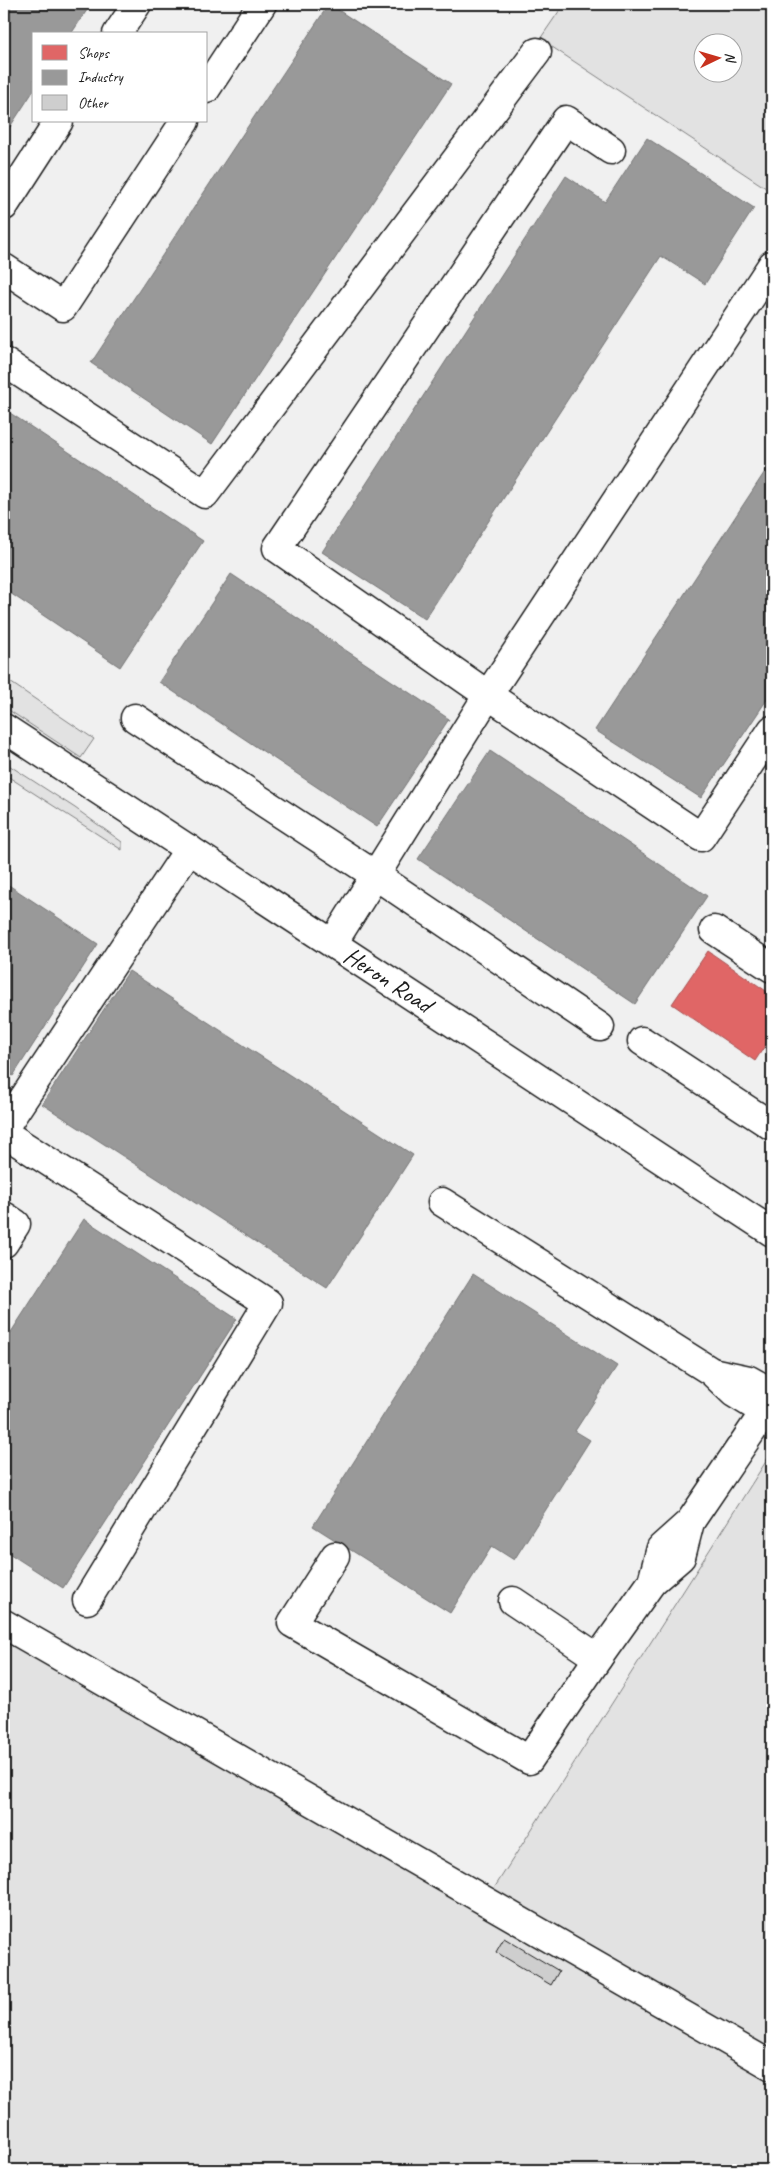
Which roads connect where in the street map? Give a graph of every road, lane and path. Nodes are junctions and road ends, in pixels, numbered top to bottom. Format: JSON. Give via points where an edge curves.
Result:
{"nodes":[{"id":1,"x":137,"y":4,"type":"edge"},
{"id":2,"x":262,"y":4,"type":"edge"},
{"id":3,"x":118,"y":32,"type":"edge"},
{"id":4,"x":538,"y":52,"type":"dead end"},
{"id":5,"x":208,"y":86,"type":"edge"},
{"id":6,"x":58,"y":122,"type":"edge"},
{"id":7,"x":184,"y":122,"type":"edge"},
{"id":8,"x":611,"y":150,"type":"dead end"},
{"id":9,"x":4,"y":206,"type":"edge"},
{"id":10,"x":772,"y":265,"type":"edge"},
{"id":11,"x":7,"y":279,"type":"edge"},
{"id":12,"x":4,"y":362,"type":"edge"},
{"id":13,"x":488,"y":695,"type":"junction"},
{"id":14,"x":136,"y":718,"type":"dead end"},
{"id":15,"x":4,"y":728,"type":"edge"},
{"id":16,"x":772,"y":730,"type":"edge"},
{"id":17,"x":189,"y":850,"type":"junction"},
{"id":18,"x":375,"y":875,"type":"junction"},
{"id":19,"x":714,"y":930,"type":"dead end"},
{"id":20,"x":333,"y":944,"type":"junction"},
{"id":21,"x":772,"y":968,"type":"edge"},
{"id":22,"x":600,"y":1027,"type":"dead end"},
{"id":23,"x":642,"y":1041,"type":"dead end"},
{"id":24,"x":772,"y":1126,"type":"edge"},
{"id":25,"x":4,"y":1128,"type":"edge"},
{"id":26,"x":4,"y":1133,"type":"edge"},
{"id":27,"x":442,"y":1202,"type":"dead end"},
{"id":28,"x":4,"y":1216,"type":"edge"},
{"id":29,"x":772,"y":1232,"type":"edge"},
{"id":30,"x":4,"y":1243,"type":"edge"},
{"id":31,"x":770,"y":1402,"type":"edge"},
{"id":32,"x":335,"y":1556,"type":"dead end"},
{"id":33,"x":87,"y":1600,"type":"dead end"},
{"id":34,"x":513,"y":1601,"type":"dead end"},
{"id":35,"x":4,"y":1624,"type":"edge"},
{"id":36,"x":598,"y":1658,"type":"junction"},
{"id":37,"x":772,"y":2066,"type":"edge"}],
"edges":[{"from":1,"to":3,"type":"street"},
{"from":2,"to":5,"type":"street"},
{"from":4,"to":12,"type":"street","via":[[205,494]]},
{"from":6,"to":9,"type":"street"},
{"from":7,"to":11,"type":"street","via":[[63,307]]},
{"from":8,"to":13,"type":"street","via":[[566,120],[277,548]]},
{"from":10,"to":13,"type":"street"},
{"from":13,"to":16,"type":"street","via":[[701,837]]},
{"from":13,"to":18,"type":"street"},
{"from":14,"to":18,"type":"street"},
{"from":15,"to":17,"type":"street","name":"Heron Road"},
{"from":17,"to":20,"type":"street","name":"Heron Road"},
{"from":17,"to":25,"type":"street"},
{"from":18,"to":20,"type":"street"},
{"from":18,"to":22,"type":"street"},
{"from":19,"to":21,"type":"street"},
{"from":20,"to":29,"type":"street","name":"Heron Road"},
{"from":23,"to":24,"type":"street"},
{"from":26,"to":33,"type":"street","via":[[268,1303]]},
{"from":27,"to":31,"type":"street","via":[[712,1372],[734,1393]]},
{"from":28,"to":30,"type":"street","via":[[16,1224]]},
{"from":31,"to":36,"type":"street","via":[[690,1522],[661,1548],[652,1582]]},
{"from":32,"to":36,"type":"street","via":[[292,1623],[529,1760]]},
{"from":34,"to":36,"type":"street"},
{"from":35,"to":37,"type":"street"}]}
